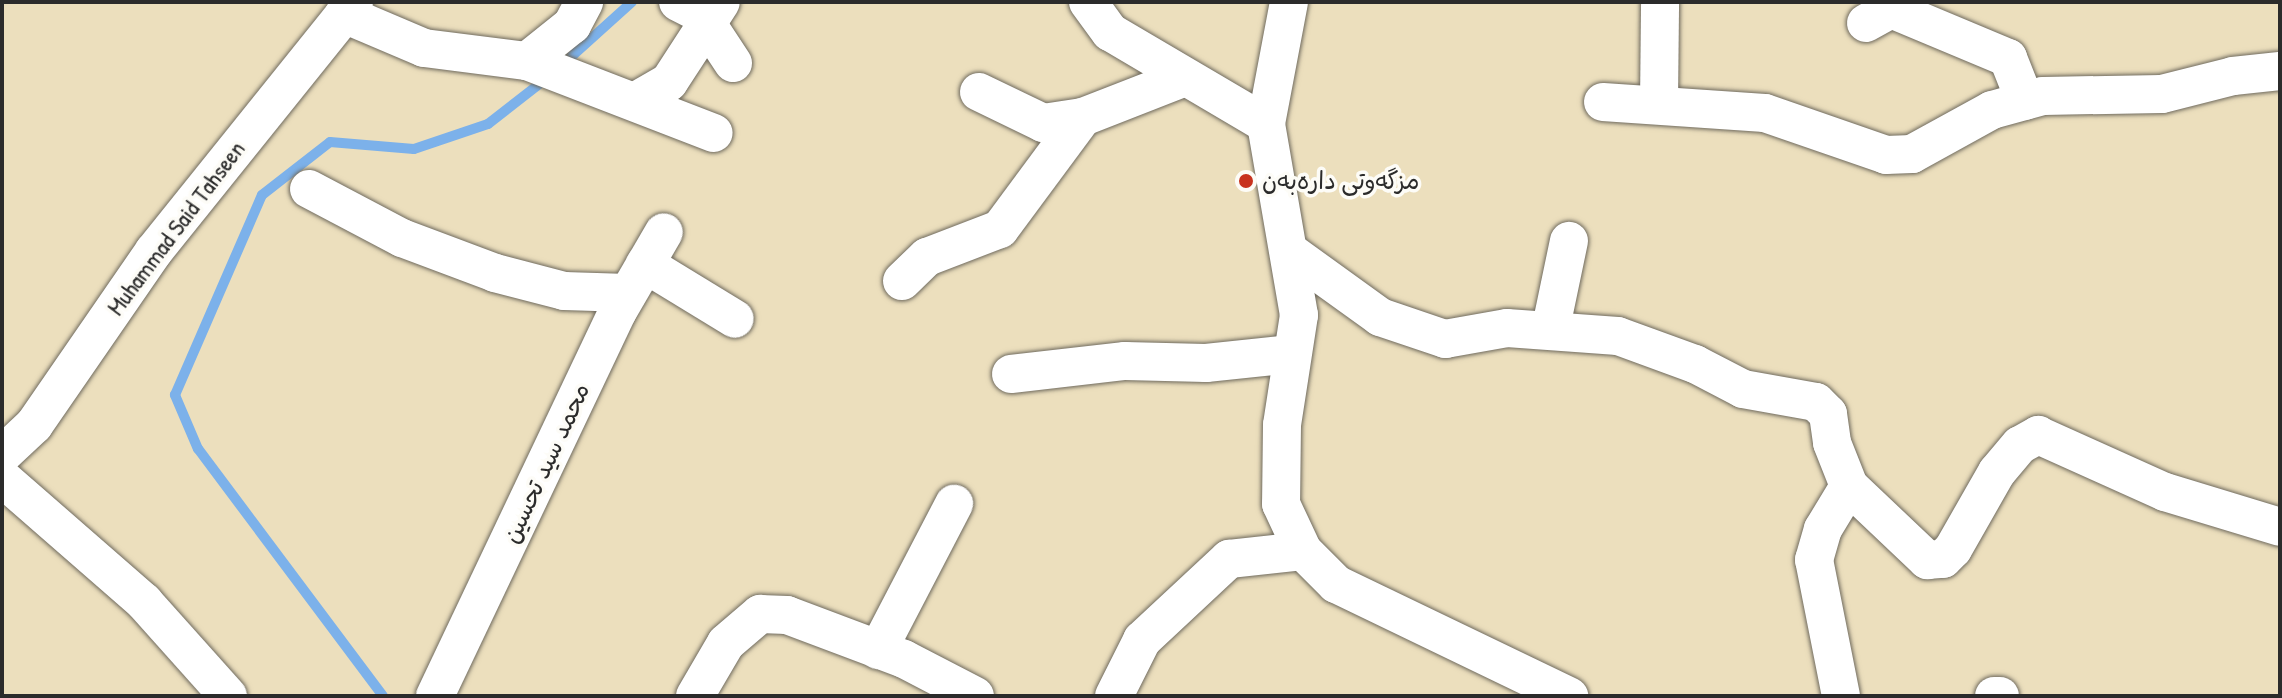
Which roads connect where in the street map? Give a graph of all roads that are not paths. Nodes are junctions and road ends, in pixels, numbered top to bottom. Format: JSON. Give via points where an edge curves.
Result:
{"nodes":[{"id":1,"x":584,"y":2,"type":"edge"},
{"id":2,"x":678,"y":2,"type":"edge"},
{"id":3,"x":1088,"y":2,"type":"edge"},
{"id":4,"x":1289,"y":2,"type":"edge"},
{"id":5,"x":1660,"y":2,"type":"edge"},
{"id":6,"x":349,"y":8,"type":"edge"},
{"id":7,"x":715,"y":14,"type":"edge"},
{"id":8,"x":1866,"y":23,"type":"dead end"},
{"id":9,"x":527,"y":61,"type":"junction"},
{"id":10,"x":733,"y":63,"type":"dead end"},
{"id":11,"x":2280,"y":71,"type":"edge"},
{"id":12,"x":1183,"y":78,"type":"junction"},
{"id":13,"x":979,"y":92,"type":"dead end"},
{"id":14,"x":636,"y":101,"type":"junction"},
{"id":15,"x":2025,"y":101,"type":"junction"},
{"id":16,"x":1603,"y":102,"type":"dead end"},
{"id":17,"x":1659,"y":104,"type":"junction"},
{"id":18,"x":1083,"y":117,"type":"junction"},
{"id":19,"x":1266,"y":124,"type":"junction"},
{"id":20,"x":714,"y":133,"type":"dead end"},
{"id":21,"x":309,"y":189,"type":"dead end"},
{"id":22,"x":1569,"y":241,"type":"dead end"},
{"id":23,"x":1290,"y":252,"type":"junction"},
{"id":24,"x":646,"y":263,"type":"junction"},
{"id":25,"x":902,"y":281,"type":"dead end"},
{"id":26,"x":735,"y":319,"type":"dead end"},
{"id":27,"x":1551,"y":327,"type":"junction"},
{"id":28,"x":1292,"y":354,"type":"junction"},
{"id":29,"x":1011,"y":374,"type":"dead end"},
{"id":30,"x":2,"y":455,"type":"edge"},
{"id":31,"x":2,"y":478,"type":"edge"},
{"id":32,"x":1849,"y":486,"type":"junction"},
{"id":33,"x":954,"y":504,"type":"dead end"},
{"id":34,"x":2280,"y":527,"type":"edge"},
{"id":35,"x":1303,"y":551,"type":"junction"},
{"id":36,"x":878,"y":650,"type":"junction"},
{"id":37,"x":228,"y":696,"type":"edge"},
{"id":38,"x":435,"y":696,"type":"edge"},
{"id":39,"x":695,"y":696,"type":"edge"},
{"id":40,"x":975,"y":696,"type":"edge"},
{"id":41,"x":1114,"y":696,"type":"edge"},
{"id":42,"x":1569,"y":696,"type":"edge"},
{"id":43,"x":1841,"y":696,"type":"edge"}],
"edges":[{"from":1,"to":9,"type":"street","via":[[572,25]]},
{"from":2,"to":7,"type":"street"},
{"from":3,"to":12,"type":"street","via":[[1110,32]]},
{"from":4,"to":19,"type":"street"},
{"from":5,"to":17,"type":"street"},
{"from":6,"to":9,"type":"street","via":[[424,48]]},
{"from":6,"to":30,"type":"street","name":"Muhammad Said Tahseen","via":[[154,251],[34,425]]},
{"from":7,"to":10,"type":"street"},
{"from":7,"to":14,"type":"street","via":[[669,82]]},
{"from":8,"to":15,"type":"street","via":[[1891,9],[2008,58]]},
{"from":9,"to":14,"type":"street"},
{"from":11,"to":15,"type":"street","via":[[2233,76],[2162,94],[2094,93]]},
{"from":12,"to":18,"type":"street"},
{"from":12,"to":19,"type":"street"},
{"from":13,"to":18,"type":"street","via":[[1043,123]]},
{"from":14,"to":20,"type":"street"},
{"from":15,"to":17,"type":"street","via":[[1992,110],[1912,154],[1886,155],[1765,113]]},
{"from":16,"to":17,"type":"street"},
{"from":18,"to":25,"type":"street","via":[[1000,229],[927,257]]},
{"from":19,"to":23,"type":"street"},
{"from":21,"to":24,"type":"street","via":[[402,238],[495,273],[564,291]]},
{"from":22,"to":27,"type":"street"},
{"from":23,"to":27,"type":"street","via":[[1380,317],[1445,339]]},
{"from":23,"to":28,"type":"street","via":[[1299,315]]},
{"from":24,"to":26,"type":"street"},
{"from":24,"to":38,"type":"street","name":"محمد سید تحسین"},
{"from":27,"to":32,"type":"street","via":[[1618,336],[1695,364],[1743,389],[1816,402],[1828,414],[1832,443]]},
{"from":28,"to":29,"type":"street","via":[[1206,363],[1125,361]]},
{"from":28,"to":35,"type":"street","via":[[1282,425],[1281,504]]},
{"from":31,"to":37,"type":"street","via":[[144,602]]},
{"from":32,"to":34,"type":"street","via":[[1927,560],[1943,559],[1997,472],[2020,445],[2038,435],[2165,492]]},
{"from":32,"to":43,"type":"street","via":[[1823,529],[1814,560]]},
{"from":33,"to":36,"type":"street"},
{"from":35,"to":41,"type":"street","via":[[1229,559],[1142,640]]},
{"from":35,"to":42,"type":"street","via":[[1336,584],[1387,613]]},
{"from":36,"to":39,"type":"street","via":[[787,615],[760,614],[726,643]]},
{"from":36,"to":40,"type":"street"}]}
